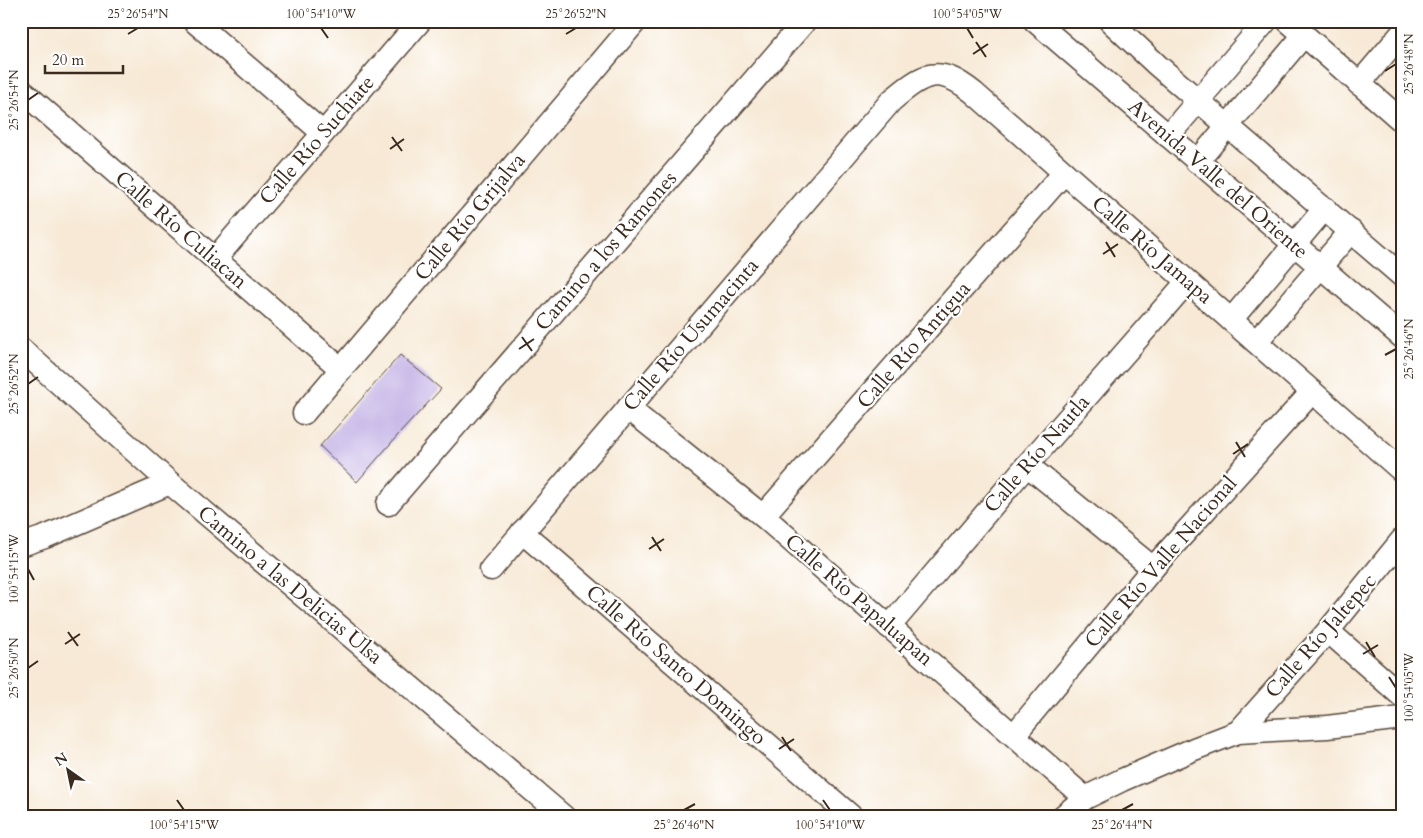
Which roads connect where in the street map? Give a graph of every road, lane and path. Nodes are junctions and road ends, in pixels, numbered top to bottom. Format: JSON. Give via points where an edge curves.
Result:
{"nodes":[{"id":1,"x":420,"y":21,"type":"edge"},
{"id":2,"x":636,"y":21,"type":"edge"},
{"id":3,"x":805,"y":21,"type":"edge"},
{"id":4,"x":1034,"y":21,"type":"edge"},
{"id":5,"x":1110,"y":21,"type":"edge"},
{"id":6,"x":1266,"y":21,"type":"edge"},
{"id":7,"x":200,"y":23,"type":"edge"},
{"id":8,"x":1296,"y":28,"type":"edge"},
{"id":9,"x":1402,"y":33,"type":"edge"},
{"id":10,"x":1359,"y":84,"type":"junction"},
{"id":11,"x":21,"y":90,"type":"edge"},
{"id":12,"x":1199,"y":100,"type":"junction"},
{"id":13,"x":891,"y":101,"type":"joint"},
{"id":14,"x":1402,"y":121,"type":"edge"},
{"id":15,"x":1228,"y":125,"type":"junction"},
{"id":16,"x":323,"y":133,"type":"junction"},
{"id":17,"x":1168,"y":136,"type":"junction"},
{"id":18,"x":1197,"y":162,"type":"junction"},
{"id":19,"x":1064,"y":173,"type":"junction"},
{"id":20,"x":1325,"y":208,"type":"junction"},
{"id":21,"x":1351,"y":232,"type":"junction"},
{"id":22,"x":1294,"y":245,"type":"junction"},
{"id":23,"x":215,"y":259,"type":"junction"},
{"id":24,"x":1321,"y":268,"type":"junction"},
{"id":25,"x":1402,"y":276,"type":"edge"},
{"id":26,"x":1187,"y":282,"type":"junction"},
{"id":27,"x":1231,"y":320,"type":"junction"},
{"id":28,"x":1402,"y":337,"type":"edge"},
{"id":29,"x":1256,"y":342,"type":"junction"},
{"id":30,"x":21,"y":349,"type":"edge"},
{"id":31,"x":341,"y":369,"type":"junction"},
{"id":32,"x":1312,"y":392,"type":"junction"},
{"id":33,"x":628,"y":408,"type":"junction"},
{"id":34,"x":304,"y":413,"type":"dead end"},
{"id":35,"x":1027,"y":465,"type":"junction"},
{"id":36,"x":1402,"y":471,"type":"edge"},
{"id":37,"x":170,"y":483,"type":"junction"},
{"id":38,"x":388,"y":504,"type":"dead end"},
{"id":39,"x":763,"y":516,"type":"junction"},
{"id":40,"x":522,"y":532,"type":"junction"},
{"id":41,"x":1402,"y":540,"type":"edge"},
{"id":42,"x":21,"y":545,"type":"edge"},
{"id":43,"x":1153,"y":568,"type":"junction"},
{"id":44,"x":491,"y":569,"type":"dead end"},
{"id":45,"x":889,"y":627,"type":"junction"},
{"id":46,"x":1328,"y":631,"type":"junction"},
{"id":47,"x":1402,"y":696,"type":"edge"},
{"id":48,"x":1402,"y":718,"type":"edge"},
{"id":49,"x":1238,"y":732,"type":"junction"},
{"id":50,"x":1014,"y":735,"type":"junction"},
{"id":51,"x":1085,"y":798,"type":"junction"},
{"id":52,"x":564,"y":817,"type":"edge"},
{"id":53,"x":852,"y":817,"type":"edge"},
{"id":54,"x":1062,"y":817,"type":"edge"}],
"edges":[{"from":1,"to":16,"type":"street","name":"Calle Río Suchiate"},
{"from":2,"to":31,"type":"street","name":"Calle Río Grijalva"},
{"from":3,"to":38,"type":"street","name":"Camino a los Ramones"},
{"from":4,"to":17,"type":"street","name":"Avenida Valle del Oriente"},
{"from":5,"to":12,"type":"street"},
{"from":6,"to":12,"type":"street"},
{"from":7,"to":16,"type":"street"},
{"from":8,"to":10,"type":"street"},
{"from":8,"to":15,"type":"street"},
{"from":9,"to":10,"type":"street"},
{"from":10,"to":14,"type":"street"},
{"from":11,"to":23,"type":"street","name":"Calle Río Culiacan"},
{"from":12,"to":15,"type":"street"},
{"from":12,"to":17,"type":"street"},
{"from":13,"to":19,"type":"street","name":"Calle Río Jamapa","via":[[926,77],[941,75],[957,80]]},
{"from":13,"to":33,"type":"street","name":"Calle Río Usumacinta"},
{"from":15,"to":18,"type":"street"},
{"from":15,"to":20,"type":"street"},
{"from":16,"to":23,"type":"street","name":"Calle Río Suchiate"},
{"from":17,"to":18,"type":"street","name":"Avenida Valle del Oriente"},
{"from":18,"to":22,"type":"street","name":"Avenida Valle del Oriente"},
{"from":19,"to":26,"type":"street","name":"Calle Río Jamapa"},
{"from":19,"to":39,"type":"street","name":"Calle Río Antigua"},
{"from":20,"to":21,"type":"street"},
{"from":20,"to":22,"type":"street"},
{"from":21,"to":24,"type":"street"},
{"from":21,"to":25,"type":"street"},
{"from":22,"to":24,"type":"street","name":"Avenida Valle del Oriente"},
{"from":22,"to":27,"type":"street"},
{"from":23,"to":31,"type":"street","name":"Calle Río Culiacan"},
{"from":24,"to":28,"type":"street","name":"Avenida Valle del Oriente"},
{"from":24,"to":29,"type":"street"},
{"from":26,"to":27,"type":"street","name":"Calle Río Jamapa"},
{"from":26,"to":35,"type":"street","name":"Calle Río Nautla"},
{"from":27,"to":29,"type":"street","name":"Calle Río Jamapa"},
{"from":29,"to":32,"type":"street","name":"Calle Río Jamapa"},
{"from":30,"to":37,"type":"street","name":"Camino a las Delicias Ulsa"},
{"from":31,"to":34,"type":"street","name":"Calle Río Grijalva"},
{"from":32,"to":36,"type":"street","name":"Calle Río Jamapa"},
{"from":32,"to":43,"type":"street","name":"Calle Río Valle Nacional"},
{"from":33,"to":39,"type":"street","name":"Calle Río Papaluapan"},
{"from":33,"to":40,"type":"street","name":"Calle Río Usumacinta"},
{"from":35,"to":43,"type":"street"},
{"from":35,"to":45,"type":"street","name":"Calle Río Nautla"},
{"from":37,"to":42,"type":"street"},
{"from":37,"to":52,"type":"street","name":"Camino a las Delicias Ulsa"},
{"from":39,"to":45,"type":"street","name":"Calle Río Papaluapan"},
{"from":40,"to":44,"type":"street","name":"Calle Río Usumacinta"},
{"from":40,"to":53,"type":"street","name":"Calle Río Santo Domingo"},
{"from":41,"to":46,"type":"street","name":"Calle Río Jaltepec"},
{"from":43,"to":50,"type":"street","name":"Calle Río Valle Nacional"},
{"from":45,"to":50,"type":"street","name":"Calle Río Papaluapan"},
{"from":46,"to":47,"type":"street"},
{"from":46,"to":49,"type":"street","name":"Calle Río Jaltepec"},
{"from":48,"to":49,"type":"street","via":[[1327,727]]},
{"from":49,"to":51,"type":"street"},
{"from":50,"to":51,"type":"street","name":"Calle Río Papaluapan"},
{"from":51,"to":54,"type":"street"}]}
